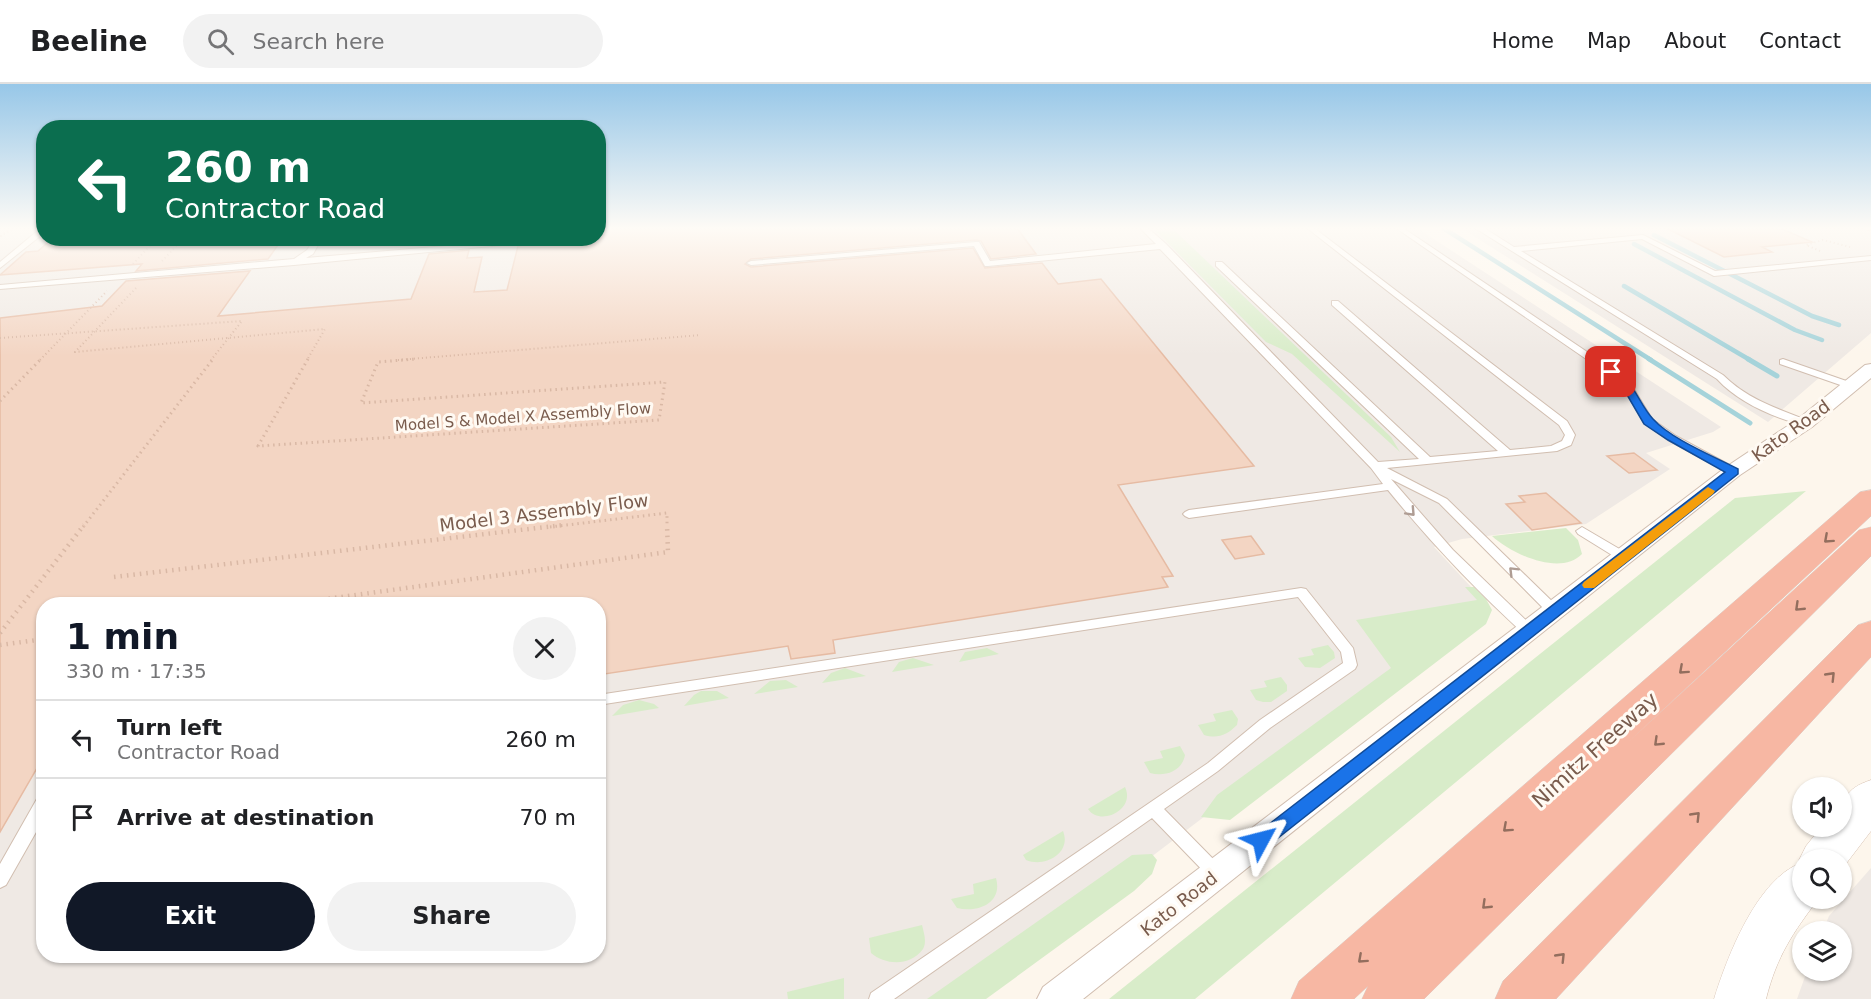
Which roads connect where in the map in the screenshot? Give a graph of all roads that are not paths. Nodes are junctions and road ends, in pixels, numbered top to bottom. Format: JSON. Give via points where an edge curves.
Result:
{"nodes":[{"id":1,"x":208,"y":271,"type":"edge"},
{"id":2,"x":1187,"y":271,"type":"edge"},
{"id":3,"x":1226,"y":271,"type":"edge"},
{"id":4,"x":1365,"y":271,"type":"edge"},
{"id":5,"x":1462,"y":271,"type":"edge"},
{"id":6,"x":1548,"y":271,"type":"edge"},
{"id":7,"x":1708,"y":271,"type":"edge"},
{"id":8,"x":1746,"y":271,"type":"edge"},
{"id":9,"x":0,"y":287,"type":"edge"},
{"id":10,"x":1335,"y":303,"type":"dead end"},
{"id":11,"x":1784,"y":362,"type":"dead end"},
{"id":12,"x":1871,"y":369,"type":"edge"},
{"id":13,"x":1852,"y":386,"type":"junction"},
{"id":14,"x":1805,"y":423,"type":"junction"},
{"id":15,"x":1507,"y":453,"type":"junction"},
{"id":16,"x":1428,"y":461,"type":"junction"},
{"id":17,"x":1375,"y":466,"type":"junction"},
{"id":18,"x":1733,"y":471,"type":"junction"},
{"id":19,"x":1390,"y":486,"type":"junction"},
{"id":20,"x":1871,"y":499,"type":"edge"},
{"id":21,"x":1189,"y":514,"type":"dead end"},
{"id":22,"x":1582,"y":531,"type":"dead end"},
{"id":23,"x":1871,"y":537,"type":"edge"},
{"id":24,"x":1624,"y":557,"type":"junction"},
{"id":25,"x":1555,"y":612,"type":"junction"},
{"id":26,"x":1530,"y":632,"type":"junction"},
{"id":27,"x":1871,"y":634,"type":"edge"},
{"id":28,"x":606,"y":699,"type":"edge"},
{"id":29,"x":1871,"y":798,"type":"edge"},
{"id":30,"x":1153,"y":808,"type":"junction"},
{"id":31,"x":36,"y":816,"type":"edge"},
{"id":32,"x":1831,"y":849,"type":"edge"},
{"id":33,"x":1217,"y":875,"type":"junction"},
{"id":34,"x":0,"y":880,"type":"edge"},
{"id":35,"x":1792,"y":897,"type":"edge"},
{"id":36,"x":878,"y":999,"type":"edge"},
{"id":37,"x":1055,"y":999,"type":"edge"},
{"id":38,"x":1317,"y":999,"type":"edge"},
{"id":39,"x":1388,"y":999,"type":"edge"},
{"id":40,"x":1521,"y":999,"type":"edge"},
{"id":41,"x":1740,"y":999,"type":"edge"}],
"edges":[{"from":1,"to":9,"type":"lane"},
{"from":2,"to":17,"type":"lane"},
{"from":3,"to":16,"type":"lane"},
{"from":4,"to":15,"type":"lane","via":[[1563,423],[1570,435],[1562,446]]},
{"from":5,"to":18,"type":"lane","via":[[1611,372],[1631,391],[1641,413],[1659,429]]},
{"from":6,"to":14,"type":"lane","via":[[1759,405]]},
{"from":7,"to":8,"type":"lane","via":[[1714,274]]},
{"from":10,"to":15,"type":"lane"},
{"from":11,"to":13,"type":"lane"},
{"from":12,"to":13,"type":"street","name":"Kato Road"},
{"from":13,"to":14,"type":"street","name":"Kato Road"},
{"from":14,"to":18,"type":"street","name":"Kato Road"},
{"from":15,"to":16,"type":"lane"},
{"from":16,"to":17,"type":"lane"},
{"from":17,"to":19,"type":"lane"},
{"from":25,"to":17,"type":"lane","one_way":true,"via":[[1443,501]]},
{"from":18,"to":24,"type":"street","name":"Kato Road"},
{"from":19,"to":21,"type":"lane"},
{"from":19,"to":26,"type":"lane","one_way":true},
{"from":20,"to":38,"type":"highway","name":"Nimitz Freeway","one_way":true},
{"from":22,"to":24,"type":"lane"},
{"from":23,"to":39,"type":"highway","one_way":true},
{"from":24,"to":25,"type":"street","name":"Kato Road"},
{"from":25,"to":26,"type":"street","name":"Kato Road"},
{"from":26,"to":33,"type":"street","name":"Kato Road"},
{"from":40,"to":27,"type":"highway","one_way":true},
{"from":28,"to":30,"type":"lane","via":[[1301,592],[1348,651],[1350,665]]},
{"from":29,"to":32,"type":"street"},
{"from":30,"to":33,"type":"lane"},
{"from":30,"to":36,"type":"lane"},
{"from":31,"to":34,"type":"lane"},
{"from":33,"to":37,"type":"street","name":"Kato Road"},
{"from":35,"to":41,"type":"street","via":[[1752,958]]}]}
